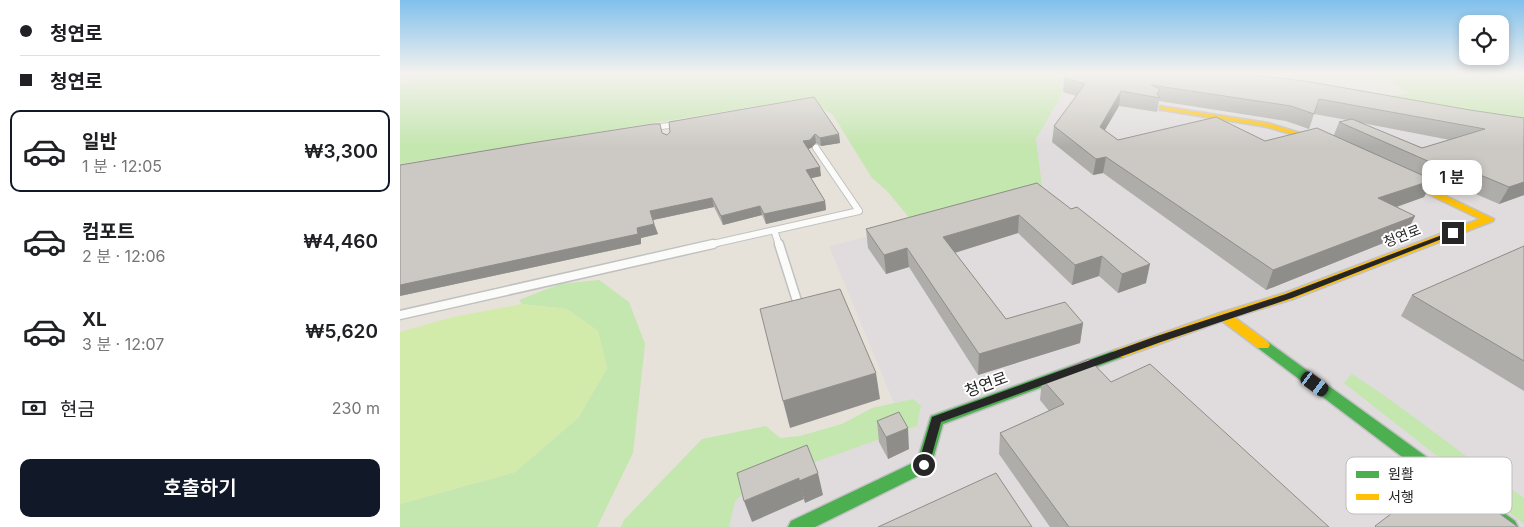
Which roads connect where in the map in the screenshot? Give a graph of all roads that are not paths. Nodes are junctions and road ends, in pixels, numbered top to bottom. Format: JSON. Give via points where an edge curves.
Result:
{"nodes":[{"id":1,"x":1163,"y":108,"type":"dead end"},
{"id":2,"x":685,"y":123,"type":"edge"},
{"id":3,"x":646,"y":129,"type":"edge"},
{"id":4,"x":816,"y":147,"type":"dead end"},
{"id":5,"x":1340,"y":149,"type":"edge"},
{"id":6,"x":1392,"y":174,"type":"edge"},
{"id":7,"x":774,"y":230,"type":"junction"},
{"id":8,"x":798,"y":304,"type":"edge"},
{"id":9,"x":400,"y":315,"type":"edge"},
{"id":10,"x":1224,"y":316,"type":"junction"},
{"id":11,"x":1415,"y":457,"type":"edge"},
{"id":12,"x":1492,"y":514,"type":"edge"},
{"id":13,"x":797,"y":527,"type":"edge"},
{"id":14,"x":1510,"y":527,"type":"edge"}],
"edges":[{"from":1,"to":5,"type":"street","via":[[1313,136]]},
{"from":2,"to":3,"type":"lane","via":[[666,129]]},
{"from":4,"to":7,"type":"lane","via":[[860,211]]},
{"from":6,"to":10,"type":"street","name":"청연로","via":[[1489,219],[1289,296]]},
{"from":7,"to":8,"type":"lane"},
{"from":7,"to":9,"type":"lane"},
{"from":10,"to":11,"type":"street"},
{"from":10,"to":13,"type":"street","name":"청연로","via":[[936,420],[924,465]]},
{"from":12,"to":14,"type":"street"}]}
